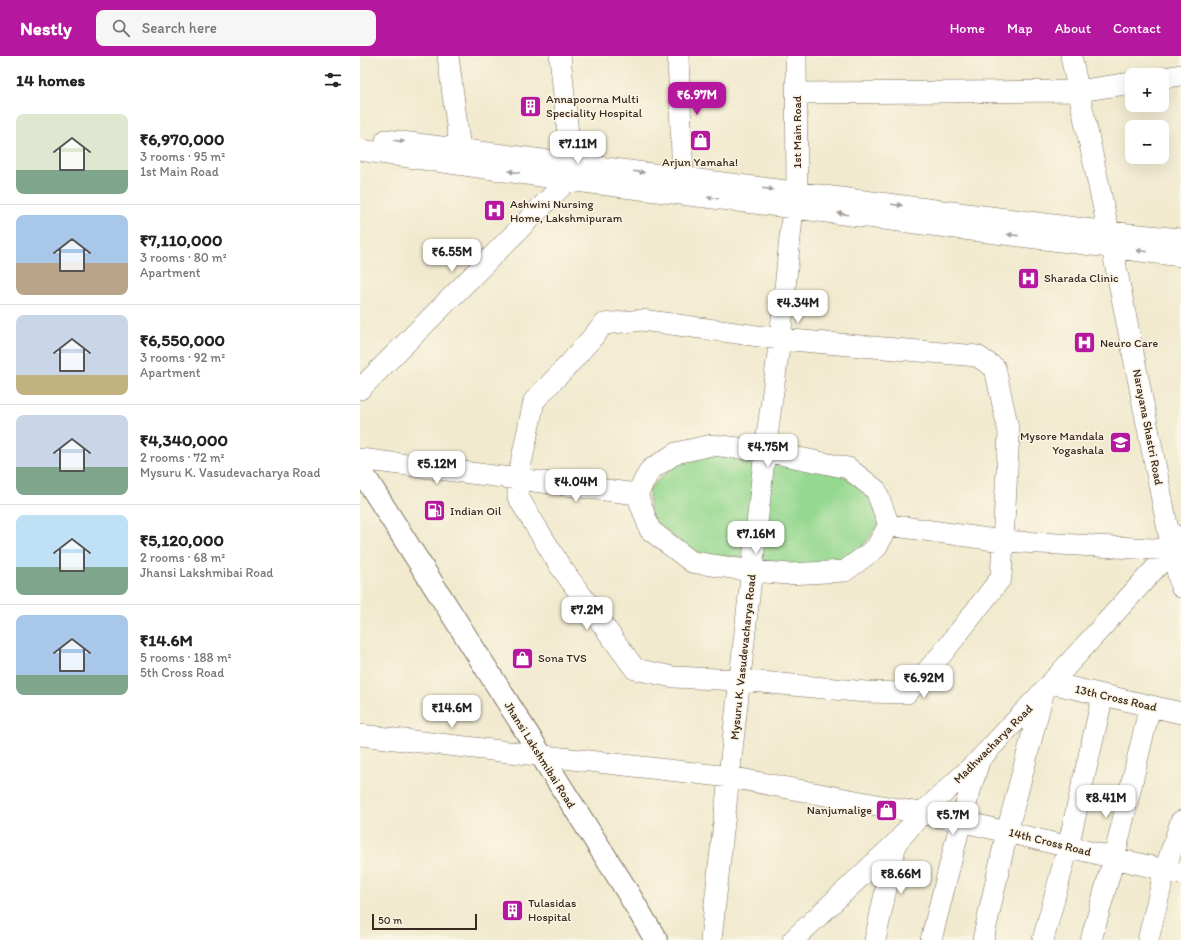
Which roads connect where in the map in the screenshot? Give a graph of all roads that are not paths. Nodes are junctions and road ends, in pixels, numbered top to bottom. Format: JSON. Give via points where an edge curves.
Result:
{"nodes":[{"id":1,"x":448,"y":56,"type":"edge"},
{"id":2,"x":560,"y":56,"type":"edge"},
{"id":3,"x":678,"y":56,"type":"edge"},
{"id":4,"x":796,"y":56,"type":"edge"},
{"id":5,"x":1071,"y":56,"type":"edge"},
{"id":6,"x":1181,"y":75,"type":"edge"},
{"id":7,"x":1169,"y":77,"type":"edge"},
{"id":8,"x":1125,"y":84,"type":"edge"},
{"id":9,"x":1078,"y":91,"type":"junction"},
{"id":10,"x":797,"y":93,"type":"junction"},
{"id":11,"x":360,"y":137,"type":"edge"},
{"id":12,"x":460,"y":149,"type":"junction"},
{"id":13,"x":360,"y":150,"type":"edge"},
{"id":14,"x":569,"y":172,"type":"junction"},
{"id":15,"x":683,"y":178,"type":"junction"},
{"id":16,"x":795,"y":200,"type":"junction"},
{"id":17,"x":1110,"y":239,"type":"junction"},
{"id":18,"x":1181,"y":240,"type":"edge"},
{"id":19,"x":1181,"y":256,"type":"edge"},
{"id":20,"x":780,"y":338,"type":"junction"},
{"id":21,"x":360,"y":389,"type":"edge"},
{"id":22,"x":765,"y":451,"type":"junction"},
{"id":23,"x":360,"y":459,"type":"edge"},
{"id":24,"x":360,"y":469,"type":"edge"},
{"id":25,"x":518,"y":478,"type":"junction"},
{"id":26,"x":638,"y":494,"type":"junction"},
{"id":27,"x":888,"y":525,"type":"junction"},
{"id":28,"x":1002,"y":541,"type":"junction"},
{"id":29,"x":1178,"y":546,"type":"edge"},
{"id":30,"x":752,"y":571,"type":"junction"},
{"id":31,"x":1181,"y":587,"type":"edge"},
{"id":32,"x":740,"y":680,"type":"junction"},
{"id":33,"x":1048,"y":687,"type":"junction"},
{"id":34,"x":1103,"y":695,"type":"junction"},
{"id":35,"x":1150,"y":706,"type":"junction"},
{"id":36,"x":1181,"y":713,"type":"edge"},
{"id":37,"x":360,"y":735,"type":"edge"},
{"id":38,"x":540,"y":756,"type":"junction"},
{"id":39,"x":979,"y":760,"type":"junction"},
{"id":40,"x":730,"y":777,"type":"junction"},
{"id":41,"x":922,"y":813,"type":"junction"},
{"id":42,"x":960,"y":821,"type":"junction"},
{"id":43,"x":1181,"y":821,"type":"edge"},
{"id":44,"x":1008,"y":832,"type":"junction"},
{"id":45,"x":896,"y":843,"type":"junction"},
{"id":46,"x":1068,"y":847,"type":"junction"},
{"id":47,"x":1114,"y":858,"type":"junction"},
{"id":48,"x":1173,"y":872,"type":"edge"},
{"id":49,"x":798,"y":939,"type":"edge"},
{"id":50,"x":656,"y":940,"type":"edge"},
{"id":51,"x":711,"y":940,"type":"edge"},
{"id":52,"x":874,"y":940,"type":"edge"},
{"id":53,"x":931,"y":940,"type":"edge"},
{"id":54,"x":983,"y":940,"type":"edge"},
{"id":55,"x":1043,"y":940,"type":"edge"},
{"id":56,"x":1091,"y":940,"type":"edge"},
{"id":57,"x":1148,"y":940,"type":"edge"}],
"edges":[{"from":1,"to":12,"type":"street"},
{"from":2,"to":14,"type":"street"},
{"from":3,"to":15,"type":"street"},
{"from":4,"to":10,"type":"street","name":"1st Main Road"},
{"from":5,"to":9,"type":"street","name":"Narayana Shastri Road"},
{"from":6,"to":7,"type":"street"},
{"from":8,"to":9,"type":"street"},
{"from":9,"to":10,"type":"street"},
{"from":9,"to":17,"type":"street","name":"Narayana Shastri Road"},
{"from":10,"to":16,"type":"street","name":"1st Main Road"},
{"from":11,"to":12,"type":"street","one_way":true},
{"from":12,"to":14,"type":"street"},
{"from":14,"to":13,"type":"street","one_way":true},
{"from":14,"to":15,"type":"street","one_way":true},
{"from":16,"to":14,"type":"street","one_way":true},
{"from":14,"to":21,"type":"street"},
{"from":15,"to":16,"type":"street","one_way":true},
{"from":16,"to":17,"type":"street"},
{"from":16,"to":20,"type":"street","name":"Mysuru K. Vasudevacharya Road"},
{"from":17,"to":18,"type":"street"},
{"from":19,"to":17,"type":"street","one_way":true},
{"from":17,"to":29,"type":"street","name":"Narayana Shastri Road"},
{"from":20,"to":22,"type":"street","name":"Mysuru K. Vasudevacharya Road"},
{"from":20,"to":25,"type":"street","via":[[642,320],[604,324],[534,401]]},
{"from":20,"to":28,"type":"street","via":[[977,356],[995,368],[1009,433]]},
{"from":22,"to":26,"type":"street","via":[[712,445],[676,452],[650,470]]},
{"from":22,"to":27,"type":"street","via":[[848,468],[876,490]]},
{"from":22,"to":30,"type":"street","name":"Mysuru K. Vasudevacharya Road"},
{"from":23,"to":25,"type":"street"},
{"from":24,"to":38,"type":"main road","name":"Jhansi Lakshmibai Road"},
{"from":25,"to":26,"type":"street"},
{"from":25,"to":32,"type":"street","via":[[518,497],[560,566],[635,669],[673,677]]},
{"from":26,"to":30,"type":"street","via":[[650,530],[692,562]]},
{"from":27,"to":28,"type":"street"},
{"from":27,"to":30,"type":"street","via":[[876,548],[845,571],[789,574]]},
{"from":28,"to":29,"type":"street"},
{"from":28,"to":32,"type":"street","via":[[1001,578],[942,654],[907,694]]},
{"from":29,"to":31,"type":"street","name":"Narayana Shastri Road"},
{"from":29,"to":33,"type":"street","name":"Madhwacharya Road"},
{"from":30,"to":32,"type":"street","name":"Mysuru K. Vasudevacharya Road"},
{"from":32,"to":40,"type":"street","name":"Mysuru K. Vasudevacharya Road"},
{"from":33,"to":34,"type":"street","name":"13th Cross Road"},
{"from":33,"to":39,"type":"street","name":"Madhwacharya Road"},
{"from":33,"to":44,"type":"street"},
{"from":34,"to":35,"type":"street","name":"13th Cross Road"},
{"from":34,"to":46,"type":"street"},
{"from":35,"to":36,"type":"street","name":"13th Cross Road"},
{"from":35,"to":47,"type":"street"},
{"from":37,"to":38,"type":"street","name":"14th Cross Road"},
{"from":38,"to":40,"type":"street","name":"14th Cross Road"},
{"from":38,"to":50,"type":"main road","name":"Jhansi Lakshmibai Road"},
{"from":39,"to":41,"type":"street","name":"Madhwacharya Road"},
{"from":39,"to":42,"type":"street"},
{"from":40,"to":41,"type":"street","name":"14th Cross Road"},
{"from":40,"to":51,"type":"street","name":"Mysuru K. Vasudevacharya Road"},
{"from":41,"to":42,"type":"street","name":"14th Cross Road"},
{"from":41,"to":45,"type":"street","name":"Madhwacharya Road"},
{"from":42,"to":44,"type":"street","name":"14th Cross Road"},
{"from":42,"to":53,"type":"street"},
{"from":43,"to":48,"type":"street"},
{"from":44,"to":46,"type":"street","name":"14th Cross Road"},
{"from":44,"to":54,"type":"street"},
{"from":45,"to":49,"type":"street","name":"Madhwacharya Road"},
{"from":45,"to":52,"type":"street"},
{"from":46,"to":47,"type":"street","name":"14th Cross Road"},
{"from":46,"to":55,"type":"street"},
{"from":47,"to":48,"type":"street","name":"14th Cross Road"},
{"from":47,"to":56,"type":"street"},
{"from":48,"to":57,"type":"street"}]}
